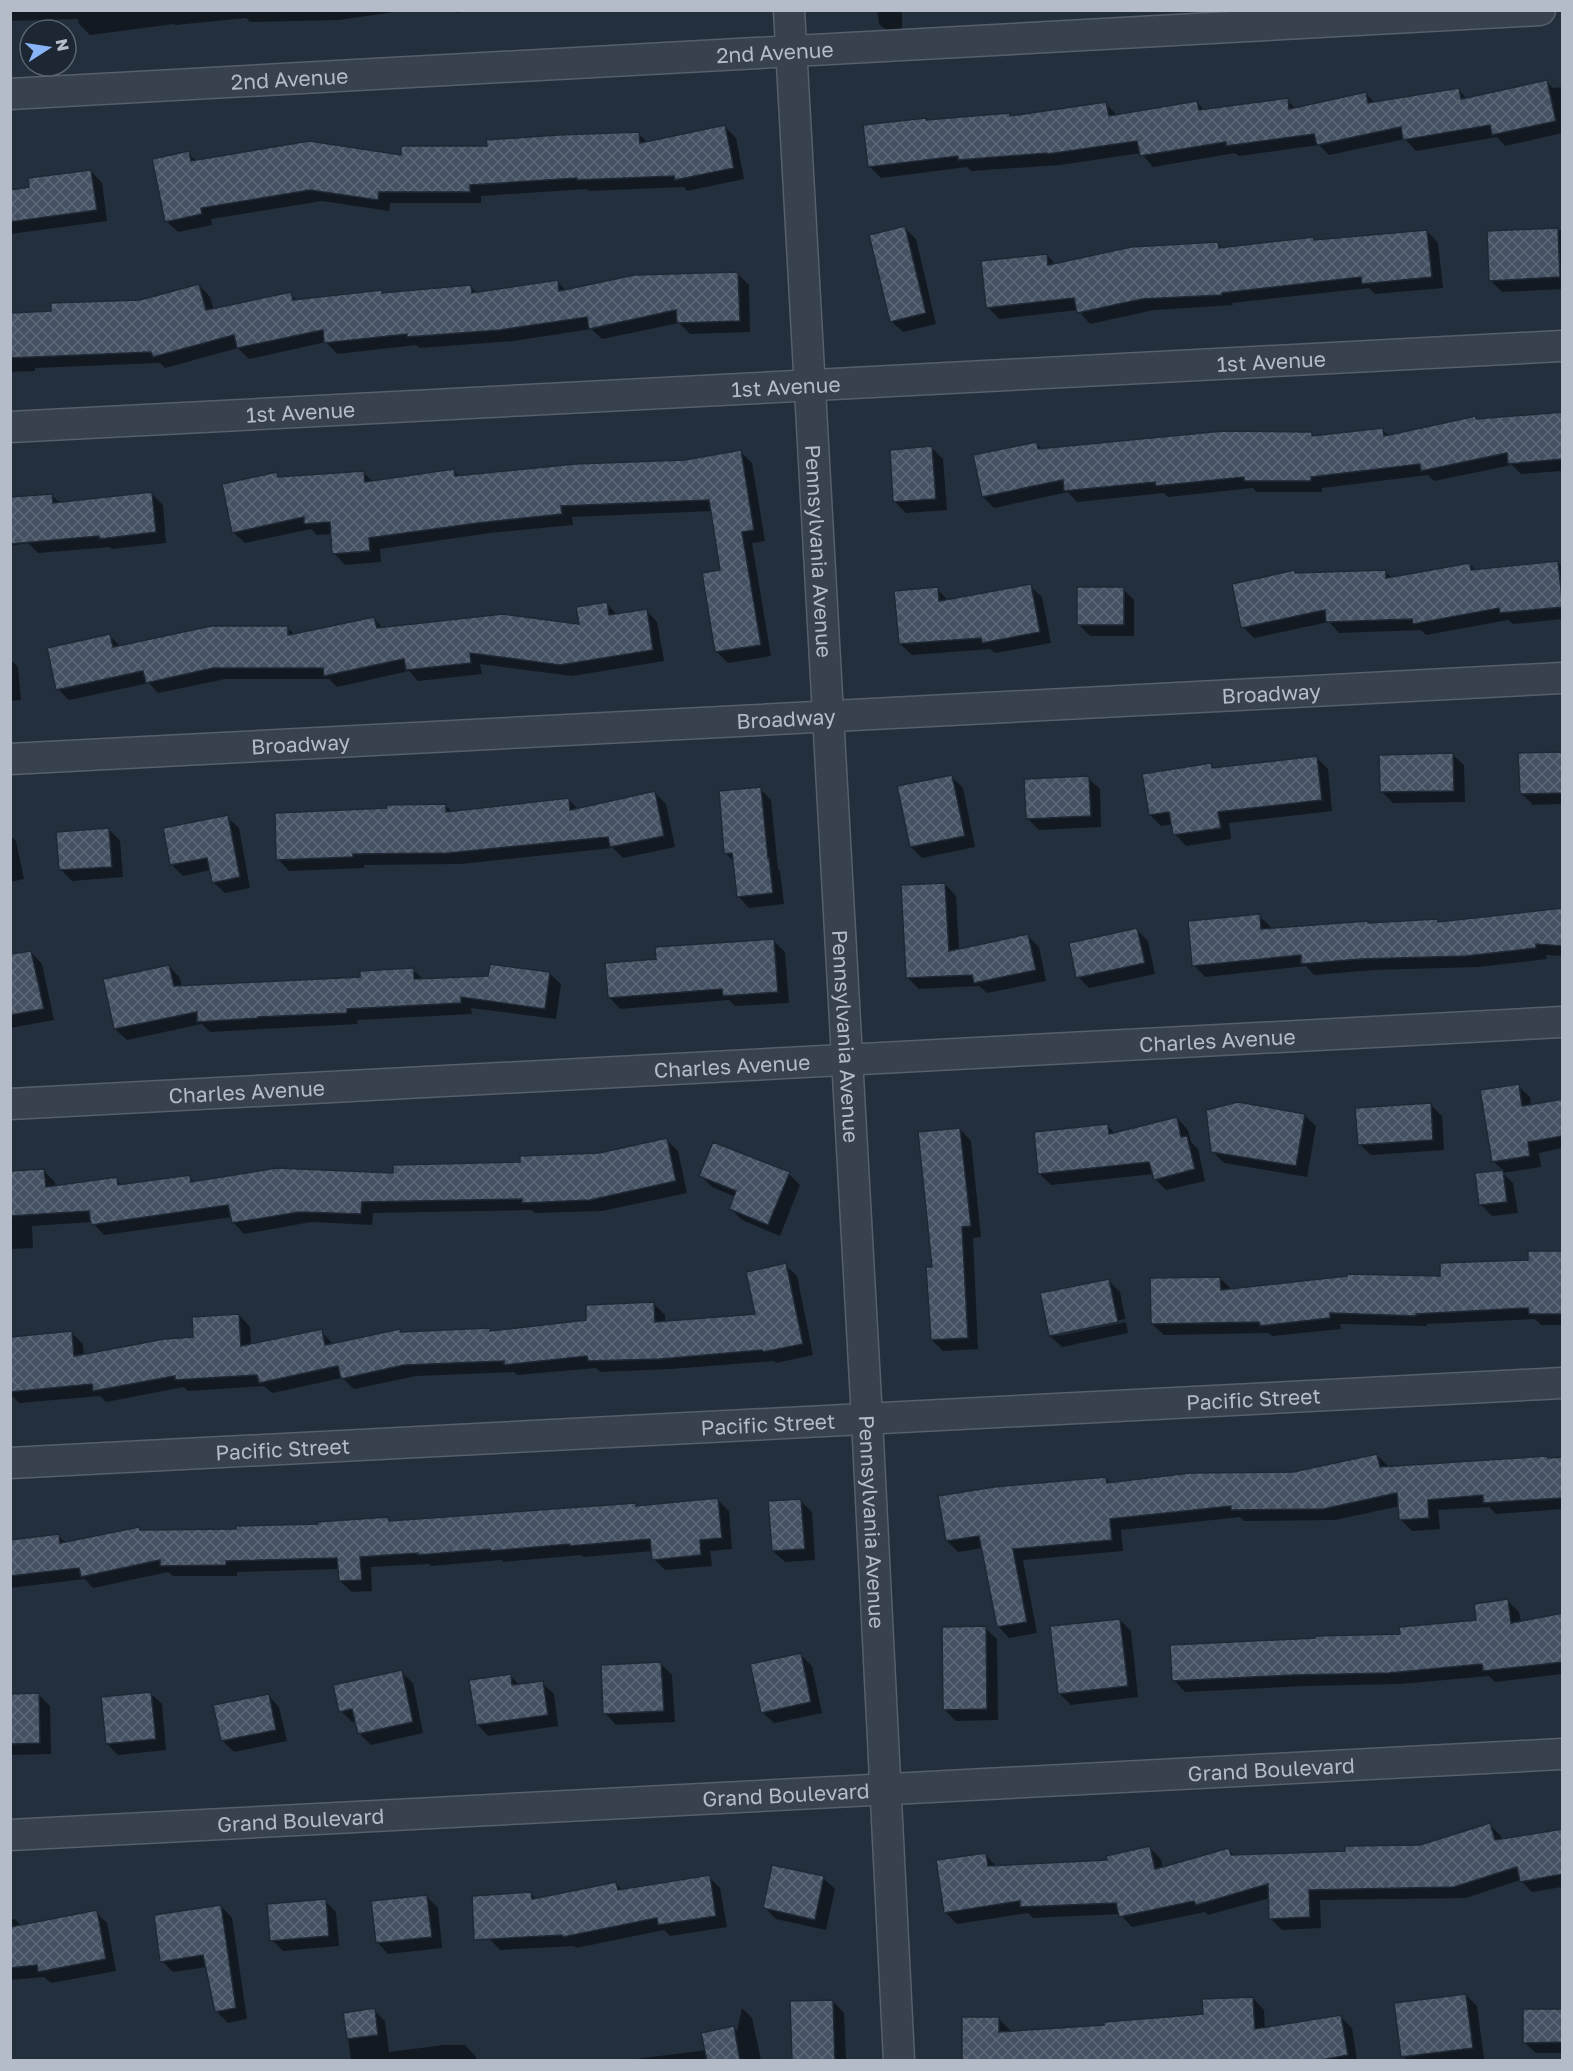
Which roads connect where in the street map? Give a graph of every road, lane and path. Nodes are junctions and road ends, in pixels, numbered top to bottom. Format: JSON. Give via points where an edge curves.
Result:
{"nodes":[{"id":1,"x":789,"y":10,"type":"edge"},
{"id":2,"x":1540,"y":10,"type":"edge"},
{"id":3,"x":791,"y":51,"type":"junction"},
{"id":4,"x":10,"y":94,"type":"edge"},
{"id":5,"x":1563,"y":346,"type":"edge"},
{"id":6,"x":809,"y":386,"type":"junction"},
{"id":7,"x":10,"y":427,"type":"edge"},
{"id":8,"x":1563,"y":678,"type":"edge"},
{"id":9,"x":827,"y":716,"type":"junction"},
{"id":10,"x":10,"y":759,"type":"edge"},
{"id":11,"x":1563,"y":1022,"type":"edge"},
{"id":12,"x":846,"y":1060,"type":"junction"},
{"id":13,"x":10,"y":1104,"type":"edge"},
{"id":14,"x":1563,"y":1383,"type":"edge"},
{"id":15,"x":867,"y":1419,"type":"junction"},
{"id":16,"x":10,"y":1463,"type":"edge"},
{"id":17,"x":1563,"y":1754,"type":"edge"},
{"id":18,"x":886,"y":1789,"type":"junction"},
{"id":19,"x":10,"y":1835,"type":"edge"},
{"id":20,"x":899,"y":2061,"type":"edge"}],
"edges":[{"from":1,"to":3,"type":"street","name":"Pennsylvania Avenue"},
{"from":2,"to":3,"type":"street","name":"2nd Avenue"},
{"from":3,"to":4,"type":"street","name":"2nd Avenue"},
{"from":3,"to":6,"type":"street","name":"Pennsylvania Avenue"},
{"from":5,"to":6,"type":"street","name":"1st Avenue"},
{"from":6,"to":7,"type":"street","name":"1st Avenue"},
{"from":6,"to":9,"type":"street","name":"Pennsylvania Avenue"},
{"from":8,"to":9,"type":"street","name":"Broadway"},
{"from":9,"to":10,"type":"street","name":"Broadway"},
{"from":9,"to":12,"type":"street","name":"Pennsylvania Avenue"},
{"from":11,"to":12,"type":"street","name":"Charles Avenue"},
{"from":12,"to":13,"type":"street","name":"Charles Avenue"},
{"from":12,"to":15,"type":"street","name":"Pennsylvania Avenue"},
{"from":14,"to":15,"type":"street","name":"Pacific Street"},
{"from":15,"to":16,"type":"street","name":"Pacific Street"},
{"from":15,"to":18,"type":"street","name":"Pennsylvania Avenue"},
{"from":17,"to":18,"type":"street","name":"Grand Boulevard"},
{"from":18,"to":19,"type":"street","name":"Grand Boulevard"},
{"from":18,"to":20,"type":"street","name":"Pennsylvania Avenue"}]}
